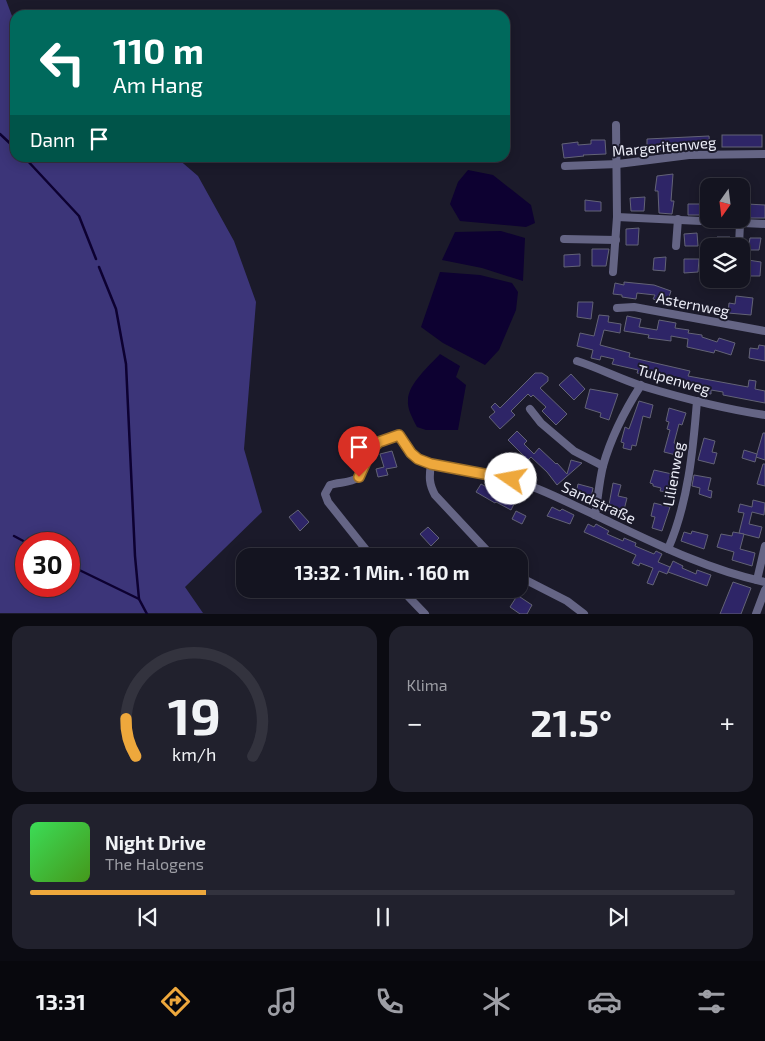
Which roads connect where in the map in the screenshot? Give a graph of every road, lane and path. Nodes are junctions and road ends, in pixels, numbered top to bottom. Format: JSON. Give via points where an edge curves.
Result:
{"nodes":[{"id":1,"x":616,"y":125,"type":"dead end"},
{"id":2,"x":765,"y":154,"type":"edge"},
{"id":3,"x":618,"y":164,"type":"junction"},
{"id":4,"x":565,"y":166,"type":"dead end"},
{"id":5,"x":617,"y":217,"type":"junction"},
{"id":6,"x":678,"y":219,"type":"junction"},
{"id":7,"x":700,"y":220,"type":"edge"},
{"id":8,"x":750,"y":223,"type":"edge"},
{"id":9,"x":765,"y":224,"type":"edge"},
{"id":10,"x":564,"y":239,"type":"dead end"},
{"id":11,"x":616,"y":240,"type":"junction"},
{"id":12,"x":676,"y":246,"type":"dead end"},
{"id":13,"x":613,"y":272,"type":"dead end"},
{"id":14,"x":616,"y":308,"type":"dead end"},
{"id":15,"x":765,"y":331,"type":"edge"},
{"id":16,"x":577,"y":361,"type":"dead end"},
{"id":17,"x":640,"y":385,"type":"junction"},
{"id":18,"x":697,"y":401,"type":"junction"},
{"id":19,"x":530,"y":409,"type":"dead end"},
{"id":20,"x":765,"y":415,"type":"edge"},
{"id":21,"x":431,"y":464,"type":"junction"},
{"id":22,"x":603,"y":466,"type":"junction"},
{"id":23,"x":595,"y":515,"type":"junction"},
{"id":24,"x":765,"y":546,"type":"edge"},
{"id":25,"x":365,"y":548,"type":"edge"},
{"id":26,"x":485,"y":548,"type":"edge"},
{"id":27,"x":668,"y":549,"type":"junction"},
{"id":28,"x":528,"y":581,"type":"edge"},
{"id":29,"x":761,"y":581,"type":"edge"},
{"id":30,"x":765,"y":590,"type":"edge"},
{"id":31,"x":410,"y":598,"type":"edge"},
{"id":32,"x":425,"y":614,"type":"edge"},
{"id":33,"x":584,"y":614,"type":"edge"},
{"id":34,"x":756,"y":614,"type":"edge"}],
"edges":[{"from":1,"to":3,"type":"street"},
{"from":2,"to":3,"type":"street","name":"Margeritenweg","via":[[689,155]]},
{"from":3,"to":4,"type":"street","name":"Margeritenweg"},
{"from":3,"to":5,"type":"street"},
{"from":5,"to":6,"type":"street"},
{"from":5,"to":11,"type":"street"},
{"from":6,"to":7,"type":"street"},
{"from":6,"to":12,"type":"street"},
{"from":8,"to":9,"type":"street"},
{"from":10,"to":11,"type":"street"},
{"from":11,"to":13,"type":"street"},
{"from":14,"to":15,"type":"street","name":"Asternweg","via":[[634,307]]},
{"from":16,"to":17,"type":"street","name":"Tulpenweg"},
{"from":17,"to":18,"type":"street","name":"Tulpenweg"},
{"from":17,"to":22,"type":"street","via":[[618,425]]},
{"from":18,"to":20,"type":"street","name":"Tulpenweg"},
{"from":18,"to":27,"type":"street","name":"Lilienweg","via":[[685,493]]},
{"from":19,"to":22,"type":"street","via":[[574,452]]},
{"from":21,"to":23,"type":"street","name":"Sandstraße","via":[[511,479]]},
{"from":21,"to":25,"type":"street","name":"Sandstraße","via":[[411,453],[399,435],[379,442],[371,450],[359,477],[330,485],[325,494],[328,502]]},
{"from":21,"to":26,"type":"street","via":[[429,478],[435,495]]},
{"from":22,"to":23,"type":"street"},
{"from":23,"to":27,"type":"street","name":"Sandstraße"},
{"from":24,"to":29,"type":"street"},
{"from":27,"to":29,"type":"street","name":"Sandstraße","via":[[718,569]]},
{"from":28,"to":33,"type":"street"},
{"from":30,"to":34,"type":"street"},
{"from":31,"to":32,"type":"street"}]}
